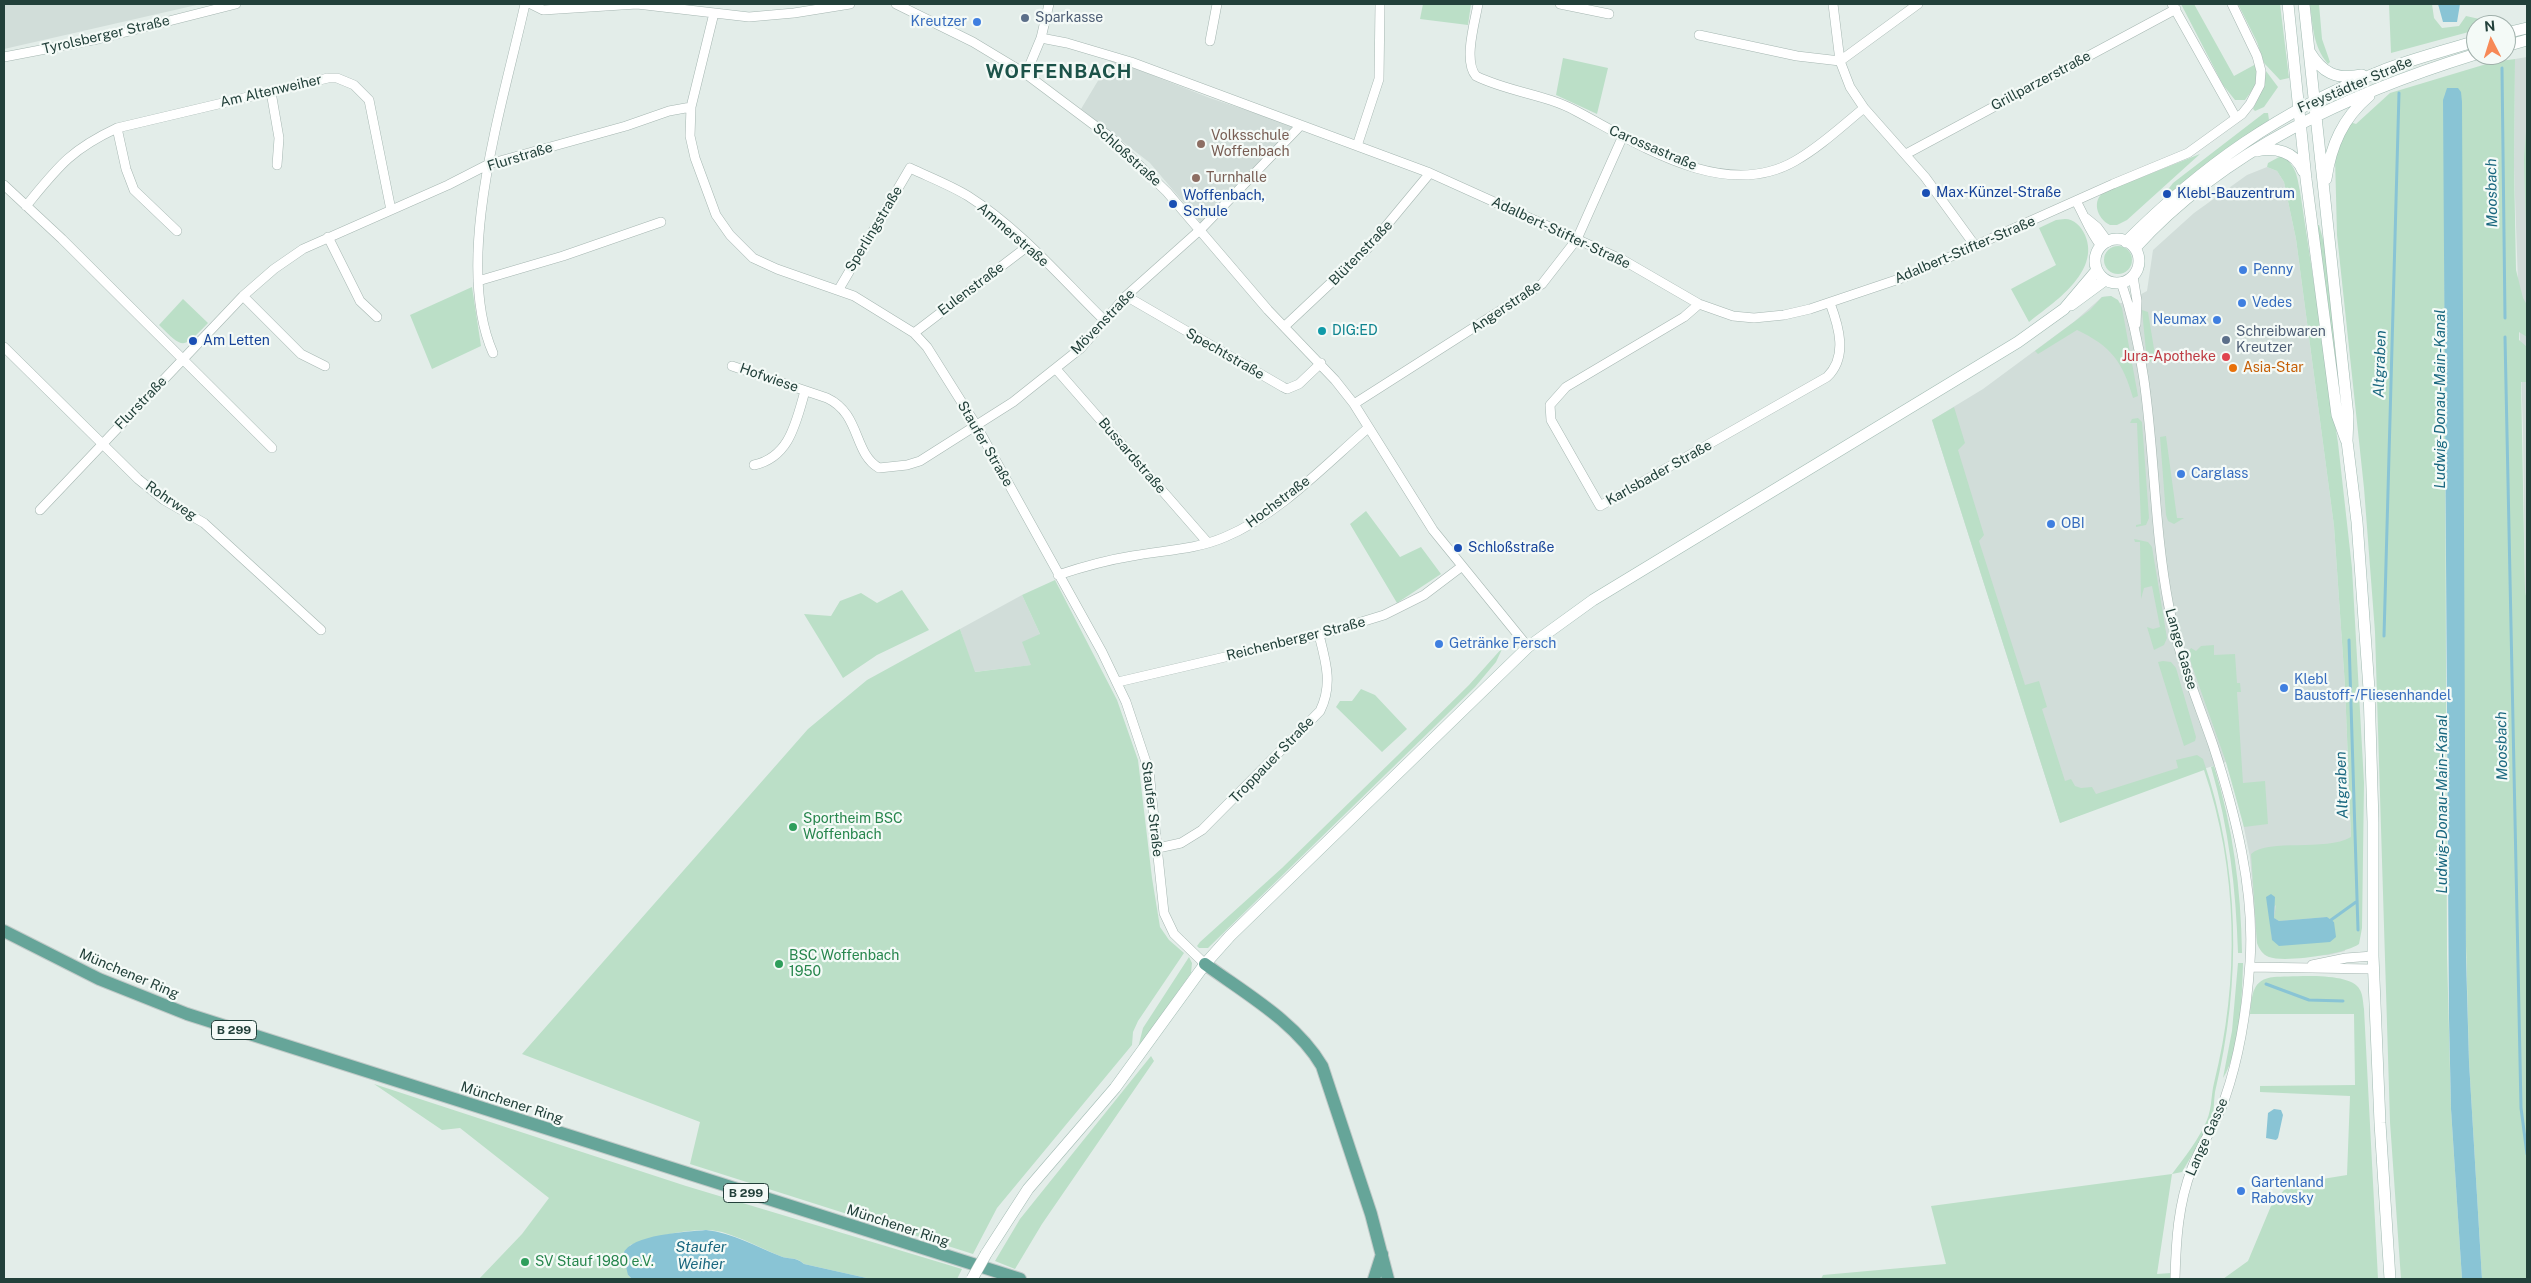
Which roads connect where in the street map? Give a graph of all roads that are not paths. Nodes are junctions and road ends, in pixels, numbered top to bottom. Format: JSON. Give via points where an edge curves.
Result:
{"nodes":[{"id":1,"x":236,"y":4,"type":"edge"},
{"id":2,"x":525,"y":4,"type":"edge"},
{"id":3,"x":531,"y":4,"type":"edge"},
{"id":4,"x":637,"y":4,"type":"edge"},
{"id":5,"x":850,"y":4,"type":"edge"},
{"id":6,"x":896,"y":4,"type":"edge"},
{"id":7,"x":1049,"y":4,"type":"edge"},
{"id":8,"x":1217,"y":4,"type":"edge"},
{"id":9,"x":1380,"y":4,"type":"edge"},
{"id":10,"x":1478,"y":4,"type":"edge"},
{"id":11,"x":1560,"y":4,"type":"edge"},
{"id":12,"x":1834,"y":4,"type":"edge"},
{"id":13,"x":1918,"y":4,"type":"edge"},
{"id":14,"x":2232,"y":4,"type":"edge"},
{"id":15,"x":2288,"y":4,"type":"edge"},
{"id":16,"x":2304,"y":4,"type":"edge"},
{"id":17,"x":2174,"y":7,"type":"edge"},
{"id":18,"x":714,"y":14,"type":"junction"},
{"id":19,"x":1609,"y":14,"type":"dead end"},
{"id":20,"x":1699,"y":35,"type":"dead end"},
{"id":21,"x":1041,"y":38,"type":"junction"},
{"id":22,"x":1210,"y":41,"type":"dead end"},
{"id":23,"x":2466,"y":45,"type":"edge"},
{"id":24,"x":2308,"y":49,"type":"junction"},
{"id":25,"x":4,"y":57,"type":"edge"},
{"id":26,"x":2466,"y":57,"type":"edge"},
{"id":27,"x":1840,"y":61,"type":"junction"},
{"id":28,"x":2381,"y":71,"type":"junction"},
{"id":29,"x":1026,"y":74,"type":"junction"},
{"id":30,"x":2390,"y":83,"type":"junction"},
{"id":31,"x":271,"y":92,"type":"junction"},
{"id":32,"x":2313,"y":101,"type":"junction"},
{"id":33,"x":690,"y":107,"type":"junction"},
{"id":34,"x":1864,"y":108,"type":"junction"},
{"id":35,"x":2299,"y":108,"type":"junction"},
{"id":36,"x":2315,"y":117,"type":"junction"},
{"id":37,"x":2236,"y":118,"type":"junction"},
{"id":38,"x":2301,"y":123,"type":"junction"},
{"id":39,"x":1301,"y":125,"type":"junction"},
{"id":40,"x":117,"y":128,"type":"junction"},
{"id":41,"x":1622,"y":138,"type":"junction"},
{"id":42,"x":1357,"y":146,"type":"junction"},
{"id":43,"x":2249,"y":153,"type":"junction"},
{"id":44,"x":1906,"y":154,"type":"junction"},
{"id":45,"x":489,"y":164,"type":"junction"},
{"id":46,"x":277,"y":165,"type":"dead end"},
{"id":47,"x":910,"y":168,"type":"joint"},
{"id":48,"x":1430,"y":174,"type":"junction"},
{"id":49,"x":2306,"y":180,"type":"junction"},
{"id":50,"x":4,"y":185,"type":"edge"},
{"id":51,"x":2324,"y":198,"type":"junction"},
{"id":52,"x":2076,"y":201,"type":"junction"},
{"id":53,"x":26,"y":206,"type":"junction"},
{"id":54,"x":391,"y":210,"type":"junction"},
{"id":55,"x":661,"y":222,"type":"dead end"},
{"id":56,"x":1201,"y":229,"type":"junction"},
{"id":57,"x":178,"y":230,"type":"dead end"},
{"id":58,"x":328,"y":237,"type":"junction"},
{"id":59,"x":1577,"y":239,"type":"junction"},
{"id":60,"x":2105,"y":244,"type":"junction"},
{"id":61,"x":2130,"y":245,"type":"junction"},
{"id":62,"x":1028,"y":246,"type":"junction"},
{"id":63,"x":1976,"y":247,"type":"junction"},
{"id":64,"x":2097,"y":270,"type":"junction"},
{"id":65,"x":2133,"y":276,"type":"junction"},
{"id":66,"x":2105,"y":280,"type":"junction"},
{"id":67,"x":478,"y":281,"type":"junction"},
{"id":68,"x":2121,"y":282,"type":"junction"},
{"id":69,"x":838,"y":289,"type":"junction"},
{"id":70,"x":243,"y":296,"type":"junction"},
{"id":71,"x":1126,"y":296,"type":"junction"},
{"id":72,"x":1830,"y":303,"type":"junction"},
{"id":73,"x":1698,"y":304,"type":"junction"},
{"id":74,"x":2064,"y":309,"type":"junction"},
{"id":75,"x":377,"y":317,"type":"dead end"},
{"id":76,"x":1104,"y":320,"type":"junction"},
{"id":77,"x":1285,"y":326,"type":"junction"},
{"id":78,"x":2136,"y":326,"type":"junction"},
{"id":79,"x":914,"y":333,"type":"junction"},
{"id":80,"x":4,"y":347,"type":"edge"},
{"id":81,"x":493,"y":353,"type":"dead end"},
{"id":82,"x":183,"y":360,"type":"junction"},
{"id":83,"x":1321,"y":363,"type":"junction"},
{"id":84,"x":325,"y":366,"type":"dead end"},
{"id":85,"x":732,"y":366,"type":"dead end"},
{"id":86,"x":1056,"y":369,"type":"junction"},
{"id":87,"x":806,"y":391,"type":"junction"},
{"id":88,"x":1354,"y":404,"type":"junction"},
{"id":89,"x":976,"y":426,"type":"junction"},
{"id":90,"x":1368,"y":428,"type":"junction"},
{"id":91,"x":2347,"y":441,"type":"junction"},
{"id":92,"x":103,"y":443,"type":"junction"},
{"id":93,"x":272,"y":448,"type":"dead end"},
{"id":94,"x":754,"y":465,"type":"dead end"},
{"id":95,"x":40,"y":510,"type":"dead end"},
{"id":96,"x":1208,"y":543,"type":"junction"},
{"id":97,"x":1461,"y":567,"type":"junction"},
{"id":98,"x":1058,"y":575,"type":"junction"},
{"id":99,"x":321,"y":630,"type":"dead end"},
{"id":100,"x":1319,"y":635,"type":"junction"},
{"id":101,"x":1528,"y":647,"type":"junction"},
{"id":102,"x":1118,"y":682,"type":"junction"},
{"id":103,"x":1158,"y":848,"type":"junction"},
{"id":104,"x":4,"y":931,"type":"edge"},
{"id":105,"x":2373,"y":956,"type":"junction"},
{"id":106,"x":1205,"y":964,"type":"junction"},
{"id":107,"x":2250,"y":967,"type":"junction"},
{"id":108,"x":2300,"y":968,"type":"junction"},
{"id":109,"x":2374,"y":969,"type":"junction"},
{"id":110,"x":1382,"y":1254,"type":"junction"},
{"id":111,"x":1389,"y":1276,"type":"edge"},
{"id":112,"x":972,"y":1279,"type":"edge"},
{"id":113,"x":1020,"y":1279,"type":"edge"},
{"id":114,"x":1374,"y":1279,"type":"edge"},
{"id":115,"x":2174,"y":1279,"type":"edge"},
{"id":116,"x":2390,"y":1279,"type":"edge"}],
"edges":[{"from":1,"to":25,"type":"street","name":"Tyrolsberger Straße","via":[[98,39]]},
{"from":2,"to":45,"type":"street"},
{"from":3,"to":4,"type":"street","via":[[543,10]]},
{"from":4,"to":18,"type":"street"},
{"from":5,"to":18,"type":"street","via":[[762,16]]},
{"from":6,"to":29,"type":"street","name":"Schloßstraße","via":[[973,42]]},
{"from":7,"to":21,"type":"street"},
{"from":8,"to":22,"type":"street"},
{"from":9,"to":42,"type":"street","via":[[1379,79]]},
{"from":10,"to":41,"type":"street","name":"Carossastraße","via":[[1470,58],[1471,69],[1476,76],[1559,103]]},
{"from":11,"to":19,"type":"street"},
{"from":12,"to":27,"type":"street"},
{"from":13,"to":27,"type":"street"},
{"from":14,"to":37,"type":"street","name":"Adalbert-Stifter-Straße","via":[[2252,43],[2261,72],[2257,92]]},
{"from":15,"to":35,"type":"main road"},
{"from":16,"to":24,"type":"main road"},
{"from":17,"to":37,"type":"street"},
{"from":17,"to":44,"type":"street","name":"Grillparzerstraße"},
{"from":18,"to":33,"type":"street","name":"Staufer Straße"},
{"from":20,"to":27,"type":"street","via":[[1797,56]]},
{"from":21,"to":29,"type":"street"},
{"from":21,"to":39,"type":"street","name":"Adalbert-Stifter-Straße","via":[[1132,62]]},
{"from":23,"to":28,"type":"main road","name":"Freystädter Straße"},
{"from":24,"to":28,"type":"main road","via":[[2319,65],[2332,75],[2349,77]]},
{"from":24,"to":32,"type":"main road"},
{"from":26,"to":30,"type":"main road","name":"Freystädter Straße"},
{"from":27,"to":34,"type":"street"},
{"from":28,"to":32,"type":"main road","name":"Freystädter Straße"},
{"from":29,"to":56,"type":"street","name":"Schloßstraße","via":[[1122,148]]},
{"from":30,"to":36,"type":"main road","name":"Freystädter Straße"},
{"from":30,"to":51,"type":"main road","via":[[2361,103],[2343,124],[2332,149]]},
{"from":31,"to":40,"type":"street","name":"Am Altenweiher"},
{"from":31,"to":46,"type":"street","via":[[279,138]]},
{"from":31,"to":54,"type":"street","name":"Am Altenweiher","via":[[328,78],[345,81],[362,92],[371,108]]},
{"from":32,"to":35,"type":"main road","name":"Freystädter Straße"},
{"from":32,"to":36,"type":"main road"},
{"from":33,"to":45,"type":"street","name":"Flurstraße"},
{"from":33,"to":69,"type":"street","name":"Staufer Straße","via":[[690,136],[695,158],[708,198],[730,235],[763,264]]},
{"from":34,"to":41,"type":"street","name":"Carossastraße","via":[[1794,162],[1759,174],[1718,174]]},
{"from":34,"to":44,"type":"street"},
{"from":35,"to":38,"type":"main road"},
{"from":35,"to":61,"type":"main road","name":"Freystädter Straße","via":[[2254,135],[2167,201]]},
{"from":36,"to":38,"type":"main road","name":"Freystädter Straße"},
{"from":36,"to":51,"type":"main road"},
{"from":37,"to":52,"type":"street","name":"Adalbert-Stifter-Straße","via":[[2180,157]]},
{"from":38,"to":43,"type":"main road","name":"Freystädter Straße"},
{"from":38,"to":49,"type":"main road"},
{"from":39,"to":42,"type":"street","name":"Adalbert-Stifter-Straße"},
{"from":39,"to":56,"type":"street","name":"Mövenstraße"},
{"from":40,"to":53,"type":"street","name":"Am Altenweiher","via":[[74,152]]},
{"from":40,"to":57,"type":"street","via":[[134,190]]},
{"from":41,"to":59,"type":"street","name":"Angerstraße"},
{"from":42,"to":48,"type":"street","name":"Adalbert-Stifter-Straße"},
{"from":43,"to":49,"type":"main road","via":[[2269,149],[2286,153],[2300,164]]},
{"from":43,"to":61,"type":"main road","name":"Freystädter Straße","via":[[2185,199]]},
{"from":44,"to":63,"type":"street"},
{"from":45,"to":54,"type":"street","name":"Flurstraße"},
{"from":45,"to":67,"type":"street","via":[[479,233]]},
{"from":47,"to":62,"type":"street","name":"Ammerstraße","via":[[968,196]]},
{"from":47,"to":69,"type":"street","name":"Sperlingstraße"},
{"from":48,"to":59,"type":"street","name":"Adalbert-Stifter-Straße"},
{"from":48,"to":77,"type":"street","name":"Blütenstraße","via":[[1367,249]]},
{"from":49,"to":91,"type":"main road","via":[[2337,415]]},
{"from":50,"to":53,"type":"street"},
{"from":51,"to":91,"type":"main road","via":[[2348,416]]},
{"from":52,"to":60,"type":"street","via":[[2089,231]]},
{"from":52,"to":63,"type":"street","name":"Adalbert-Stifter-Straße"},
{"from":53,"to":82,"type":"street"},
{"from":54,"to":58,"type":"street","name":"Flurstraße"},
{"from":55,"to":67,"type":"street"},
{"from":56,"to":71,"type":"street","name":"Mövenstraße"},
{"from":56,"to":77,"type":"street","name":"Schloßstraße"},
{"from":58,"to":70,"type":"street","name":"Flurstraße","via":[[274,269]]},
{"from":58,"to":75,"type":"street","via":[[360,301]]},
{"from":59,"to":73,"type":"street","name":"Adalbert-Stifter-Straße","via":[[1624,260]]},
{"from":59,"to":88,"type":"street","name":"Angerstraße","via":[[1553,273],[1532,292]]},
{"from":60,"to":61,"type":"main road","via":[[2117,240]]},
{"from":60,"to":64,"type":"main road","via":[[2096,258]]},
{"from":61,"to":65,"type":"main road","via":[[2139,263]]},
{"from":62,"to":76,"type":"street","name":"Ammerstraße"},
{"from":62,"to":79,"type":"street","name":"Eulenstraße"},
{"from":63,"to":72,"type":"street","name":"Adalbert-Stifter-Straße","via":[[1905,278]]},
{"from":64,"to":66,"type":"main road"},
{"from":64,"to":74,"type":"main road"},
{"from":65,"to":68,"type":"main road"},
{"from":65,"to":78,"type":"street","name":"Lange Gasse"},
{"from":66,"to":68,"type":"main road"},
{"from":66,"to":74,"type":"main road"},
{"from":67,"to":81,"type":"street","via":[[484,325]]},
{"from":68,"to":78,"type":"street","name":"Lange Gasse"},
{"from":69,"to":79,"type":"street","name":"Staufer Straße"},
{"from":70,"to":82,"type":"street","name":"Flurstraße"},
{"from":70,"to":84,"type":"street","via":[[301,354]]},
{"from":71,"to":76,"type":"street","name":"Mövenstraße"},
{"from":71,"to":83,"type":"street","name":"Spechtstraße","via":[[1282,388],[1299,384]]},
{"from":72,"to":73,"type":"street","name":"Adalbert-Stifter-Straße","via":[[1784,315],[1754,318],[1733,316]]},
{"from":72,"to":73,"type":"street","name":"Karlsbader Straße","via":[[1840,349],[1835,368],[1827,377],[1600,506],[1552,423],[1550,405],[1566,387],[1684,317]]},
{"from":74,"to":101,"type":"main road","via":[[1948,386],[1593,600]]},
{"from":76,"to":86,"type":"street","name":"Mövenstraße","via":[[1081,348]]},
{"from":77,"to":83,"type":"street","name":"Schloßstraße"},
{"from":78,"to":107,"type":"street","name":"Lange Gasse","via":[[2168,604],[2179,649],[2236,825],[2247,899]]},
{"from":79,"to":89,"type":"street","name":"Staufer Straße","via":[[927,347]]},
{"from":80,"to":92,"type":"street","name":"Rohrweg"},
{"from":82,"to":92,"type":"street","name":"Flurstraße"},
{"from":82,"to":93,"type":"street"},
{"from":83,"to":88,"type":"street","name":"Schloßstraße"},
{"from":85,"to":87,"type":"street","name":"Hofwiese"},
{"from":86,"to":89,"type":"street","name":"Mövenstraße"},
{"from":86,"to":96,"type":"street","name":"Bussardstraße"},
{"from":87,"to":89,"type":"street","name":"Hofwiese","via":[[841,406],[868,457],[879,468],[920,461]]},
{"from":87,"to":94,"type":"street","name":"Hofwiese","via":[[797,421],[782,450],[774,458]]},
{"from":88,"to":90,"type":"street","name":"Schloßstraße"},
{"from":89,"to":98,"type":"street","name":"Staufer Straße"},
{"from":90,"to":96,"type":"street","name":"Hochstraße","via":[[1261,518]]},
{"from":90,"to":97,"type":"street","name":"Schloßstraße","via":[[1433,530]]},
{"from":91,"to":105,"type":"main road","via":[[2367,640],[2373,822]]},
{"from":92,"to":95,"type":"street","name":"Flurstraße"},
{"from":92,"to":99,"type":"street","name":"Rohrweg","via":[[154,493],[217,534]]},
{"from":96,"to":98,"type":"street","name":"Hochstraße","via":[[1115,559]]},
{"from":97,"to":100,"type":"street","name":"Reichenberger Straße","via":[[1402,608]]},
{"from":97,"to":101,"type":"street","name":"Schloßstraße"},
{"from":98,"to":102,"type":"street","name":"Staufer Straße"},
{"from":100,"to":102,"type":"street","name":"Reichenberger Straße"},
{"from":100,"to":103,"type":"street","name":"Troppauer Straße","via":[[1327,664],[1328,684],[1320,711],[1202,830],[1181,843]]},
{"from":101,"to":106,"type":"main road","via":[[1247,919]]},
{"from":102,"to":103,"type":"street","name":"Staufer Straße","via":[[1147,762]]},
{"from":103,"to":106,"type":"street","name":"Staufer Straße","via":[[1161,898],[1166,918],[1179,939]]},
{"from":104,"to":113,"type":"main road","name":"Münchener Ring","number":"B 299","via":[[99,979],[187,1014]]},
{"from":105,"to":108,"type":"street"},
{"from":105,"to":109,"type":"main road"},
{"from":106,"to":110,"type":"main road","via":[[1284,1023],[1318,1059],[1342,1121]]},
{"from":106,"to":112,"type":"main road","bridge":true,"via":[[1133,1065],[1028,1189]]},
{"from":107,"to":108,"type":"street"},
{"from":107,"to":115,"type":"street","name":"Lange Gasse","via":[[2231,1080],[2221,1111],[2193,1165],[2185,1190],[2177,1228]]},
{"from":108,"to":109,"type":"street"},
{"from":109,"to":116,"type":"main road"},
{"from":110,"to":111,"type":"main road"},
{"from":110,"to":114,"type":"main road"}]}
